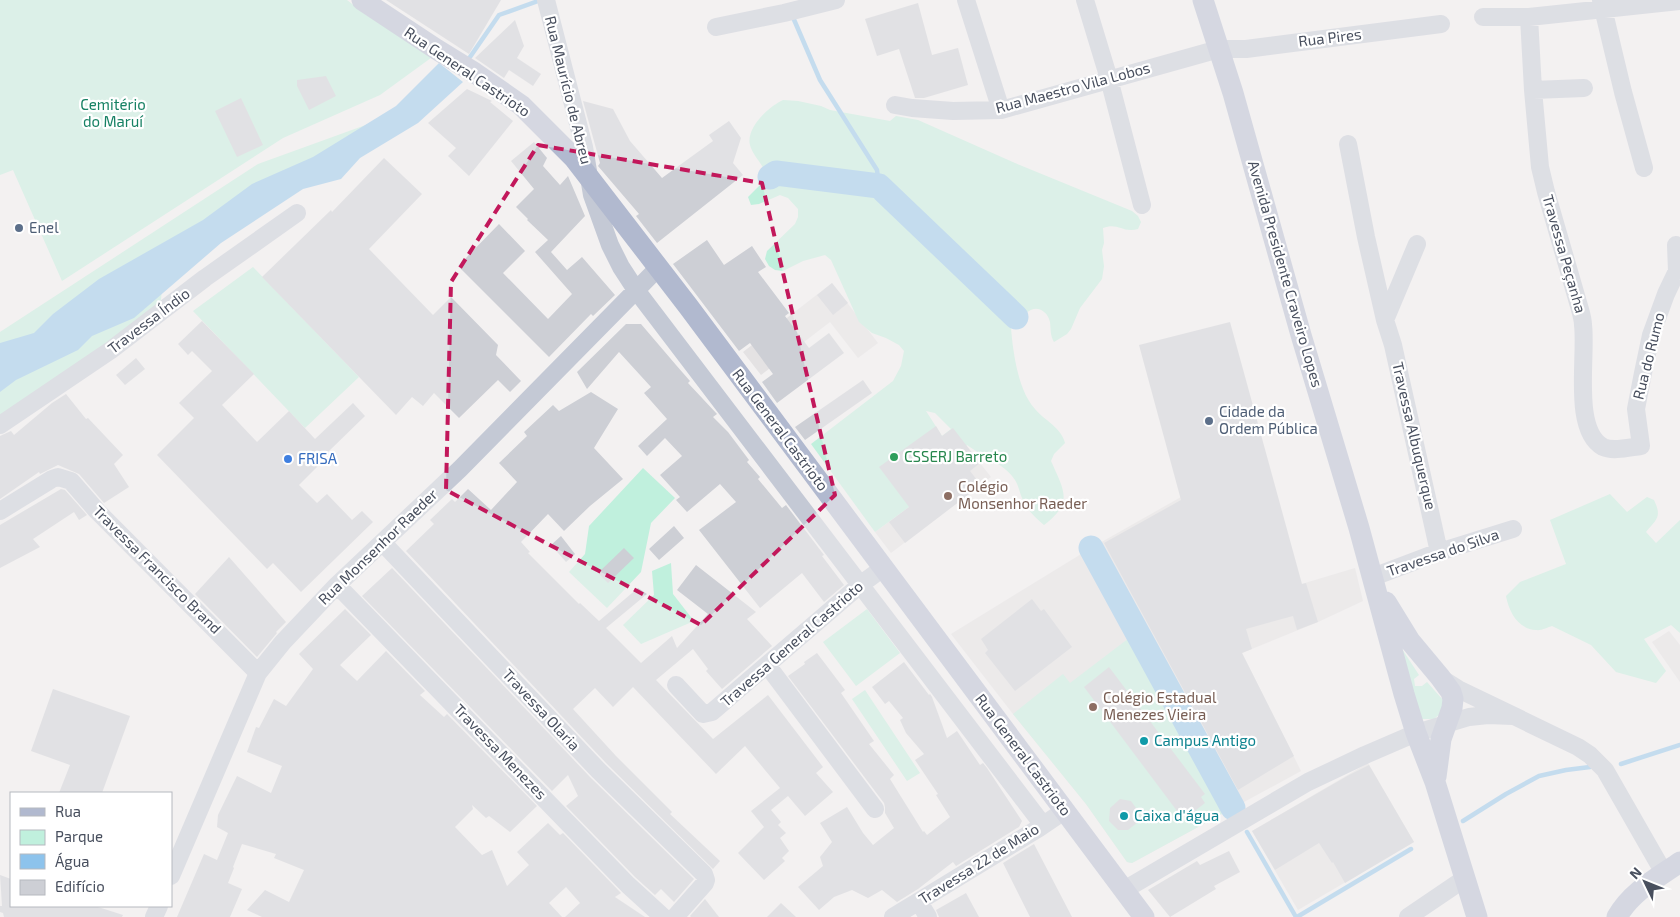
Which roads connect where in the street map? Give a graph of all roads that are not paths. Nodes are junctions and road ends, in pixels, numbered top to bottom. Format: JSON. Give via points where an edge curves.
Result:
{"nodes":[{"id":1,"x":362,"y":0,"type":"edge"},
{"id":2,"x":836,"y":0,"type":"edge"},
{"id":3,"x":966,"y":0,"type":"edge"},
{"id":4,"x":1085,"y":0,"type":"edge"},
{"id":5,"x":1203,"y":0,"type":"edge"},
{"id":6,"x":1680,"y":0,"type":"edge"},
{"id":7,"x":547,"y":2,"type":"edge"},
{"id":8,"x":1602,"y":5,"type":"edge"},
{"id":9,"x":1483,"y":17,"type":"dead end"},
{"id":10,"x":1529,"y":17,"type":"junction"},
{"id":11,"x":1441,"y":24,"type":"dead end"},
{"id":12,"x":716,"y":27,"type":"dead end"},
{"id":13,"x":1219,"y":49,"type":"junction"},
{"id":14,"x":1109,"y":79,"type":"junction"},
{"id":15,"x":1584,"y":88,"type":"dead end"},
{"id":16,"x":1533,"y":90,"type":"junction"},
{"id":17,"x":894,"y":105,"type":"dead end"},
{"id":18,"x":1000,"y":110,"type":"junction"},
{"id":19,"x":1348,"y":144,"type":"dead end"},
{"id":20,"x":1644,"y":168,"type":"dead end"},
{"id":21,"x":589,"y":179,"type":"junction"},
{"id":22,"x":1142,"y":205,"type":"dead end"},
{"id":23,"x":297,"y":213,"type":"dead end"},
{"id":24,"x":1417,"y":244,"type":"dead end"},
{"id":25,"x":1676,"y":245,"type":"dead end"},
{"id":26,"x":658,"y":268,"type":"junction"},
{"id":27,"x":1678,"y":271,"type":"edge"},
{"id":28,"x":636,"y":290,"type":"junction"},
{"id":29,"x":1385,"y":320,"type":"junction"},
{"id":30,"x":0,"y":425,"type":"edge"},
{"id":31,"x":1641,"y":446,"type":"joint"},
{"id":32,"x":0,"y":512,"type":"edge"},
{"id":33,"x":1512,"y":530,"type":"dead end"},
{"id":34,"x":383,"y":542,"type":"junction"},
{"id":35,"x":1439,"y":552,"type":"junction"},
{"id":36,"x":883,"y":568,"type":"junction"},
{"id":37,"x":1373,"y":577,"type":"junction"},
{"id":38,"x":860,"y":585,"type":"junction"},
{"id":39,"x":338,"y":586,"type":"junction"},
{"id":40,"x":767,"y":666,"type":"junction"},
{"id":41,"x":258,"y":673,"type":"junction"},
{"id":42,"x":1440,"y":677,"type":"junction"},
{"id":43,"x":676,"y":685,"type":"dead end"},
{"id":44,"x":1513,"y":716,"type":"junction"},
{"id":45,"x":1447,"y":724,"type":"junction"},
{"id":46,"x":1416,"y":733,"type":"junction"},
{"id":47,"x":1435,"y":782,"type":"junction"},
{"id":48,"x":875,"y":809,"type":"dead end"},
{"id":49,"x":1064,"y":811,"type":"junction"},
{"id":50,"x":1043,"y":824,"type":"junction"},
{"id":51,"x":1672,"y":867,"type":"edge"},
{"id":52,"x":172,"y":874,"type":"edge"},
{"id":53,"x":1464,"y":879,"type":"junction"},
{"id":54,"x":1124,"y":890,"type":"junction"},
{"id":55,"x":924,"y":909,"type":"edge"},
{"id":56,"x":663,"y":917,"type":"edge"},
{"id":57,"x":675,"y":917,"type":"edge"},
{"id":58,"x":893,"y":917,"type":"edge"},
{"id":59,"x":1144,"y":917,"type":"edge"},
{"id":60,"x":1408,"y":917,"type":"edge"},
{"id":61,"x":1477,"y":917,"type":"edge"},
{"id":62,"x":1617,"y":917,"type":"edge"}],
"edges":[{"from":1,"to":21,"type":"main road","name":"Rua General Castrioto","via":[[521,105],[574,158]]},
{"from":2,"to":12,"type":"street"},
{"from":3,"to":18,"type":"street"},
{"from":4,"to":14,"type":"street"},
{"from":5,"to":13,"type":"main road","name":"Avenida Presidente Craveiro Lopes"},
{"from":6,"to":8,"type":"street"},
{"from":7,"to":21,"type":"street","name":"Rua Maurício de Abreu","via":[[584,147]]},
{"from":8,"to":10,"type":"street"},
{"from":8,"to":20,"type":"street"},
{"from":9,"to":10,"type":"street"},
{"from":10,"to":16,"type":"street","name":"Travessa Peçanha"},
{"from":11,"to":13,"type":"street","name":"Rua Pires","via":[[1246,49]]},
{"from":13,"to":14,"type":"street","name":"Rua Maestro Vila Lobos"},
{"from":13,"to":37,"type":"main road","name":"Avenida Presidente Craveiro Lopes"},
{"from":14,"to":18,"type":"street","name":"Rua Maestro Vila Lobos"},
{"from":14,"to":22,"type":"street"},
{"from":15,"to":16,"type":"street"},
{"from":16,"to":31,"type":"street","name":"Travessa Peçanha","via":[[1540,167],[1584,325],[1584,399],[1589,432],[1604,448]]},
{"from":17,"to":18,"type":"street","name":"Rua Maestro Vila Lobos","via":[[953,111]]},
{"from":19,"to":29,"type":"street","name":"Travessa Albuquerque"},
{"from":21,"to":26,"type":"main road","name":"Rua General Castrioto"},
{"from":21,"to":28,"type":"street","name":"Rua Maurício de Abreu","via":[[610,245]]},
{"from":23,"to":30,"type":"street","name":"Travessa Índio","via":[[111,350]]},
{"from":24,"to":29,"type":"street"},
{"from":25,"to":27,"type":"street"},
{"from":26,"to":28,"type":"street","name":"Rua Monsenhor Raeder"},
{"from":26,"to":36,"type":"main road","name":"Rua General Castrioto"},
{"from":27,"to":31,"type":"street","name":"Rua do Rumo","via":[[1651,334],[1636,409]]},
{"from":28,"to":34,"type":"street","name":"Rua Monsenhor Raeder","via":[[460,470]]},
{"from":28,"to":38,"type":"street","name":"Rua Maurício de Abreu"},
{"from":29,"to":35,"type":"street","name":"Travessa Albuquerque"},
{"from":32,"to":41,"type":"street","name":"Travessa Francisco Brand","via":[[52,479],[58,477],[71,481]]},
{"from":33,"to":35,"type":"street","name":"Travessa do Silva"},
{"from":34,"to":39,"type":"street","name":"Rua Monsenhor Raeder"},
{"from":34,"to":57,"type":"street","name":"Travessa Olaria","via":[[598,770],[704,874],[705,883]]},
{"from":35,"to":37,"type":"street","name":"Travessa do Silva"},
{"from":36,"to":38,"type":"street","name":"Travessa General Castrioto"},
{"from":36,"to":49,"type":"main road","name":"Rua General Castrioto"},
{"from":37,"to":42,"type":"main road","name":"Avenida Presidente Craveiro Lopes","via":[[1410,641]]},
{"from":37,"to":46,"type":"main road","name":"Avenida Presidente Craveiro Lopes"},
{"from":38,"to":40,"type":"street","name":"Travessa General Castrioto"},
{"from":38,"to":50,"type":"street","name":"Rua Maurício de Abreu"},
{"from":39,"to":41,"type":"street","name":"Rua Monsenhor Raeder","via":[[283,642]]},
{"from":39,"to":56,"type":"street","name":"Travessa Menezes","via":[[628,885]]},
{"from":40,"to":43,"type":"street","name":"Travessa General Castrioto","via":[[712,712],[703,714]]},
{"from":40,"to":48,"type":"street"},
{"from":41,"to":52,"type":"street","name":"Rua Monsenhor Raeder"},
{"from":42,"to":44,"type":"street","name":"Avenida Presidente Craveiro Lopes"},
{"from":42,"to":45,"type":"main road","name":"Avenida Presidente Craveiro Lopes","via":[[1453,699]]},
{"from":44,"to":45,"type":"street","via":[[1470,717]]},
{"from":44,"to":51,"type":"street","name":"Avenida Presidente Craveiro Lopes","via":[[1590,755],[1605,770]]},
{"from":45,"to":46,"type":"street"},
{"from":45,"to":47,"type":"main road","name":"Avenida Presidente Craveiro Lopes","via":[[1441,739]]},
{"from":46,"to":47,"type":"main road","name":"Avenida Presidente Craveiro Lopes"},
{"from":46,"to":54,"type":"street","via":[[1308,782]]},
{"from":47,"to":53,"type":"main road","name":"Avenida Presidente Craveiro Lopes"},
{"from":49,"to":50,"type":"street","name":"Travessa 22 de Maio"},
{"from":49,"to":54,"type":"main road","name":"Rua General Castrioto"},
{"from":50,"to":55,"type":"street","name":"Travessa 22 de Maio"},
{"from":51,"to":62,"type":"main road","via":[[1634,894]]},
{"from":53,"to":60,"type":"street"},
{"from":53,"to":61,"type":"main road","name":"Avenida Presidente Craveiro Lopes"},
{"from":54,"to":59,"type":"main road","name":"Rua General Castrioto"},
{"from":55,"to":58,"type":"street","name":"Travessa 22 de Maio"}]}
